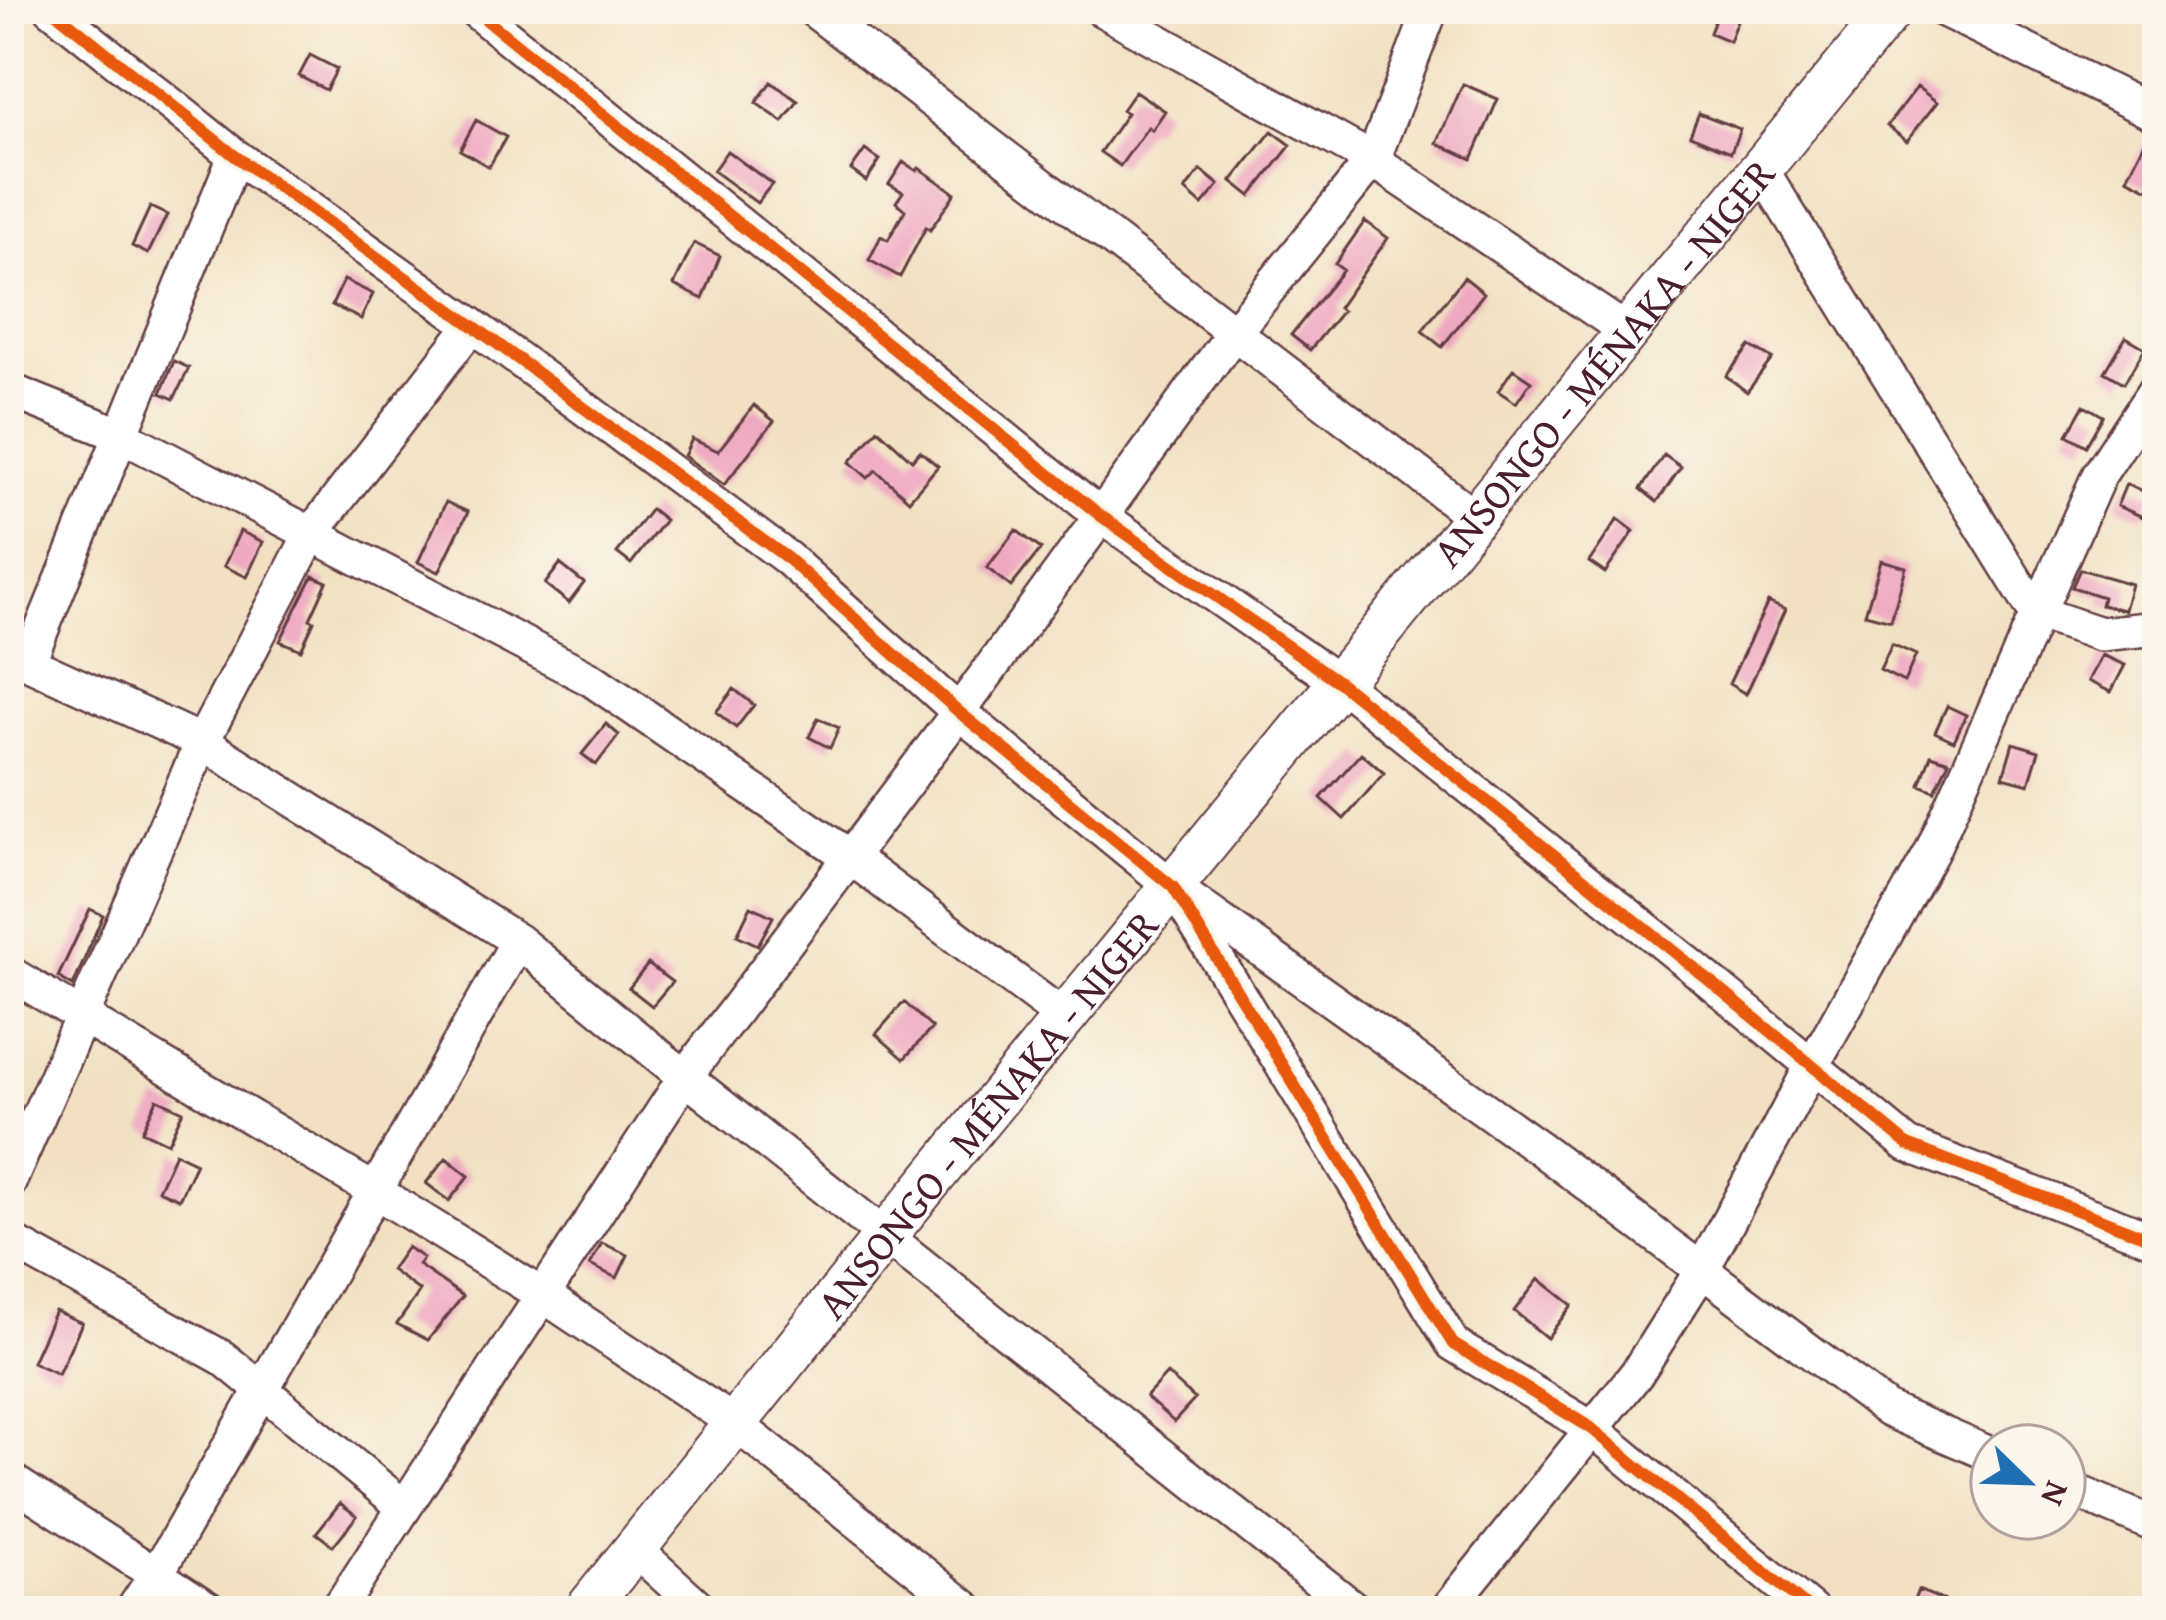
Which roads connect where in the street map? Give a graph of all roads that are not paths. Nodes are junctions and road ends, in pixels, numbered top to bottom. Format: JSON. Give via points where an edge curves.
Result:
{"nodes":[{"id":1,"x":52,"y":9,"type":"edge"},
{"id":2,"x":473,"y":9,"type":"edge"},
{"id":3,"x":812,"y":9,"type":"edge"},
{"id":4,"x":1101,"y":9,"type":"edge"},
{"id":5,"x":1431,"y":9,"type":"edge"},
{"id":6,"x":1892,"y":9,"type":"edge"},
{"id":7,"x":1942,"y":9,"type":"edge"},
{"id":8,"x":2157,"y":115,"type":"edge"},
{"id":9,"x":235,"y":156,"type":"junction"},
{"id":10,"x":1373,"y":160,"type":"junction"},
{"id":11,"x":1762,"y":169,"type":"junction"},
{"id":12,"x":472,"y":325,"type":"junction"},
{"id":13,"x":1235,"y":332,"type":"junction"},
{"id":14,"x":1628,"y":332,"type":"junction"},
{"id":15,"x":2157,"y":387,"type":"edge"},
{"id":16,"x":9,"y":390,"type":"edge"},
{"id":17,"x":121,"y":435,"type":"junction"},
{"id":18,"x":1101,"y":516,"type":"junction"},
{"id":19,"x":1475,"y":518,"type":"junction"},
{"id":20,"x":311,"y":534,"type":"junction"},
{"id":21,"x":2035,"y":613,"type":"junction"},
{"id":22,"x":2157,"y":628,"type":"edge"},
{"id":23,"x":18,"y":659,"type":"edge"},
{"id":24,"x":1340,"y":683,"type":"junction"},
{"id":25,"x":959,"y":712,"type":"junction"},
{"id":26,"x":202,"y":742,"type":"junction"},
{"id":27,"x":850,"y":857,"type":"junction"},
{"id":28,"x":1173,"y":887,"type":"junction"},
{"id":29,"x":518,"y":941,"type":"junction"},
{"id":30,"x":9,"y":973,"type":"edge"},
{"id":31,"x":84,"y":1017,"type":"junction"},
{"id":32,"x":1065,"y":1018,"type":"junction"},
{"id":33,"x":1812,"y":1066,"type":"junction"},
{"id":34,"x":685,"y":1077,"type":"junction"},
{"id":35,"x":9,"y":1183,"type":"edge"},
{"id":36,"x":375,"y":1191,"type":"junction"},
{"id":37,"x":886,"y":1235,"type":"junction"},
{"id":38,"x":9,"y":1240,"type":"edge"},
{"id":39,"x":2157,"y":1241,"type":"edge"},
{"id":40,"x":1702,"y":1270,"type":"junction"},
{"id":41,"x":544,"y":1296,"type":"junction"},
{"id":42,"x":262,"y":1390,"type":"junction"},
{"id":43,"x":736,"y":1424,"type":"junction"},
{"id":44,"x":1591,"y":1428,"type":"junction"},
{"id":45,"x":1968,"y":1445,"type":"edge"},
{"id":46,"x":9,"y":1479,"type":"edge"},
{"id":47,"x":2088,"y":1496,"type":"edge"},
{"id":48,"x":404,"y":1507,"type":"junction"},
{"id":49,"x":2157,"y":1526,"type":"edge"},
{"id":50,"x":636,"y":1550,"type":"junction"},
{"id":51,"x":157,"y":1575,"type":"junction"},
{"id":52,"x":132,"y":1611,"type":"edge"},
{"id":53,"x":212,"y":1611,"type":"edge"},
{"id":54,"x":337,"y":1611,"type":"edge"},
{"id":55,"x":585,"y":1611,"type":"edge"},
{"id":56,"x":703,"y":1611,"type":"edge"},
{"id":57,"x":970,"y":1611,"type":"edge"},
{"id":58,"x":1357,"y":1611,"type":"edge"},
{"id":59,"x":1446,"y":1611,"type":"edge"},
{"id":60,"x":1813,"y":1611,"type":"edge"}],
"edges":[{"from":1,"to":9,"type":"street"},
{"from":2,"to":18,"type":"street"},
{"from":3,"to":13,"type":"street"},
{"from":4,"to":10,"type":"street"},
{"from":5,"to":10,"type":"street"},
{"from":6,"to":11,"type":"main road","name":"ANSONGO - MÉNAKA - NIGER"},
{"from":7,"to":8,"type":"street"},
{"from":9,"to":12,"type":"street"},
{"from":9,"to":17,"type":"street"},
{"from":10,"to":13,"type":"street"},
{"from":10,"to":14,"type":"street"},
{"from":11,"to":14,"type":"main road","name":"ANSONGO - MÉNAKA - NIGER"},
{"from":11,"to":21,"type":"street"},
{"from":12,"to":20,"type":"street"},
{"from":12,"to":25,"type":"street","via":[[787,558]]},
{"from":13,"to":18,"type":"street"},
{"from":13,"to":19,"type":"street"},
{"from":14,"to":19,"type":"main road","name":"ANSONGO - MÉNAKA - NIGER"},
{"from":15,"to":21,"type":"street","via":[[2099,475]]},
{"from":16,"to":17,"type":"street"},
{"from":17,"to":20,"type":"street"},
{"from":17,"to":23,"type":"street"},
{"from":18,"to":24,"type":"street"},
{"from":18,"to":25,"type":"street"},
{"from":19,"to":24,"type":"main road","name":"ANSONGO - MÉNAKA - NIGER"},
{"from":20,"to":26,"type":"street"},
{"from":20,"to":27,"type":"street","via":[[591,679]]},
{"from":21,"to":22,"type":"street","via":[[2100,634]]},
{"from":21,"to":33,"type":"street","via":[[1930,853]]},
{"from":23,"to":26,"type":"street"},
{"from":24,"to":28,"type":"main road","name":"ANSONGO - MÉNAKA - NIGER"},
{"from":24,"to":33,"type":"street"},
{"from":25,"to":27,"type":"street"},
{"from":25,"to":28,"type":"street"},
{"from":26,"to":29,"type":"street"},
{"from":26,"to":31,"type":"street"},
{"from":27,"to":32,"type":"street"},
{"from":27,"to":34,"type":"street"},
{"from":28,"to":32,"type":"main road","name":"ANSONGO - MÉNAKA - NIGER"},
{"from":28,"to":40,"type":"street"},
{"from":28,"to":44,"type":"street","via":[[1453,1344]]},
{"from":29,"to":34,"type":"street"},
{"from":29,"to":36,"type":"street"},
{"from":30,"to":31,"type":"street"},
{"from":31,"to":35,"type":"street"},
{"from":31,"to":36,"type":"street"},
{"from":32,"to":37,"type":"main road","name":"ANSONGO - MÉNAKA - NIGER"},
{"from":33,"to":39,"type":"street","via":[[1908,1145]]},
{"from":33,"to":40,"type":"street"},
{"from":34,"to":37,"type":"street"},
{"from":34,"to":41,"type":"street"},
{"from":36,"to":41,"type":"street"},
{"from":36,"to":42,"type":"street"},
{"from":37,"to":43,"type":"main road","name":"ANSONGO - MÉNAKA - NIGER"},
{"from":37,"to":58,"type":"street"},
{"from":38,"to":42,"type":"street","via":[[224,1358]]},
{"from":40,"to":44,"type":"street","via":[[1637,1373]]},
{"from":40,"to":45,"type":"street","via":[[1888,1410]]},
{"from":41,"to":43,"type":"street"},
{"from":41,"to":48,"type":"street"},
{"from":42,"to":48,"type":"street"},
{"from":42,"to":51,"type":"street"},
{"from":43,"to":50,"type":"main road","name":"ANSONGO - MÉNAKA - NIGER"},
{"from":43,"to":57,"type":"street"},
{"from":44,"to":59,"type":"street"},
{"from":44,"to":60,"type":"street"},
{"from":46,"to":51,"type":"street"},
{"from":47,"to":49,"type":"street"},
{"from":48,"to":54,"type":"street"},
{"from":50,"to":55,"type":"main road","name":"ANSONGO - MÉNAKA - NIGER"},
{"from":50,"to":56,"type":"street"},
{"from":51,"to":52,"type":"street"},
{"from":51,"to":53,"type":"street"}]}
